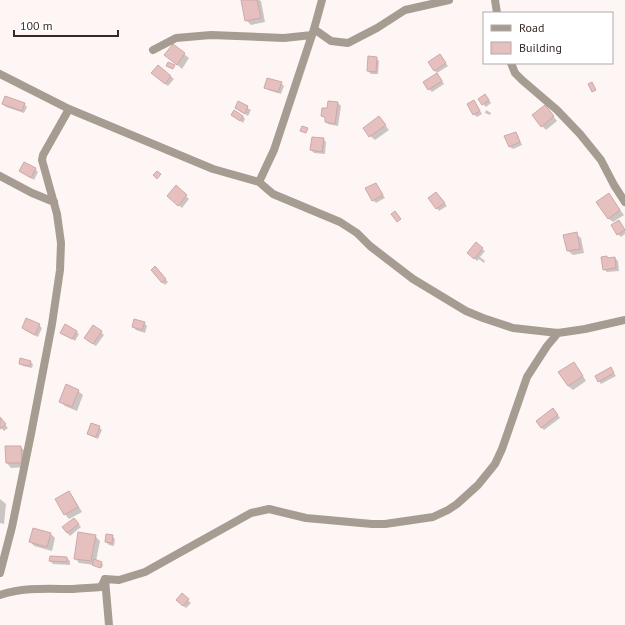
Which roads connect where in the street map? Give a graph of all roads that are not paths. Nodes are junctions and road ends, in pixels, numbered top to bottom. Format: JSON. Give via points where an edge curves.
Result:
{"nodes":[{"id":1,"x":322,"y":0,"type":"edge"},
{"id":2,"x":449,"y":0,"type":"edge"},
{"id":3,"x":494,"y":0,"type":"edge"},
{"id":4,"x":497,"y":12,"type":"edge"},
{"id":5,"x":313,"y":32,"type":"junction"},
{"id":6,"x":153,"y":50,"type":"dead end"},
{"id":7,"x":511,"y":64,"type":"edge"},
{"id":8,"x":0,"y":74,"type":"edge"},
{"id":9,"x":70,"y":109,"type":"junction"},
{"id":10,"x":0,"y":176,"type":"edge"},
{"id":11,"x":259,"y":182,"type":"junction"},
{"id":12,"x":54,"y":202,"type":"junction"},
{"id":13,"x":625,"y":202,"type":"edge"},
{"id":14,"x":625,"y":320,"type":"edge"},
{"id":15,"x":558,"y":332,"type":"junction"},
{"id":16,"x":0,"y":573,"type":"edge"},
{"id":17,"x":105,"y":579,"type":"junction"},
{"id":18,"x":0,"y":595,"type":"edge"},
{"id":19,"x":109,"y":625,"type":"edge"}],
"edges":[{"from":1,"to":5,"type":"street"},
{"from":2,"to":5,"type":"street","via":[[405,10],[348,43],[331,41]]},
{"from":3,"to":4,"type":"street"},
{"from":5,"to":6,"type":"street","via":[[284,38],[212,35],[176,38]]},
{"from":5,"to":11,"type":"street","via":[[274,150]]},
{"from":7,"to":13,"type":"street","via":[[515,73],[580,134],[601,160]]},
{"from":8,"to":9,"type":"street"},
{"from":9,"to":11,"type":"street","via":[[213,169]]},
{"from":9,"to":12,"type":"street","via":[[42,160]]},
{"from":10,"to":12,"type":"street"},
{"from":11,"to":15,"type":"street","via":[[274,194],[348,226],[413,279],[466,311],[513,328]]},
{"from":12,"to":16,"type":"street","via":[[61,243],[60,270],[52,324],[12,527]]},
{"from":14,"to":15,"type":"street"},
{"from":15,"to":17,"type":"street","via":[[527,377],[494,464],[478,485],[448,510],[433,517],[385,524],[306,518],[269,509],[259,511],[251,513],[145,572],[119,580]]},
{"from":17,"to":18,"type":"street","via":[[101,587],[40,588]]},
{"from":17,"to":19,"type":"street"}]}
